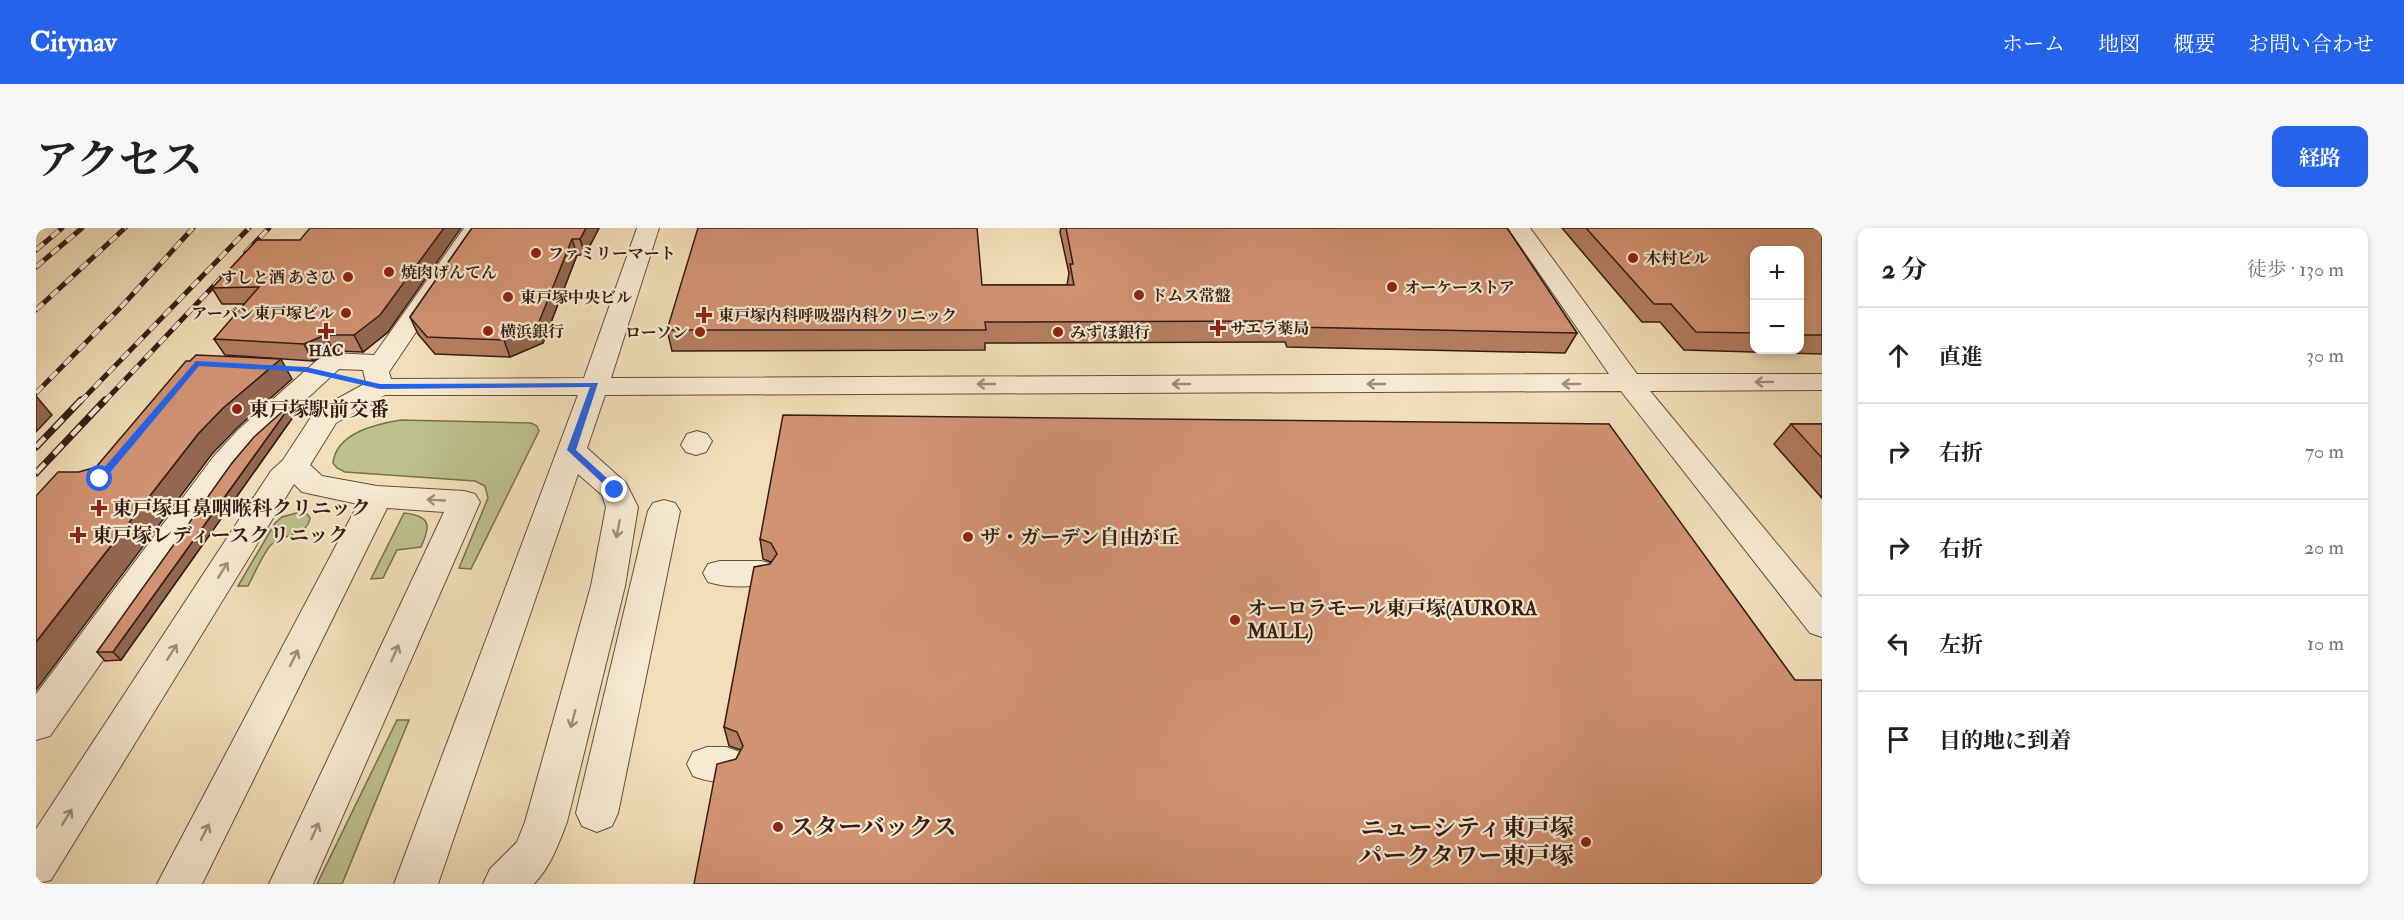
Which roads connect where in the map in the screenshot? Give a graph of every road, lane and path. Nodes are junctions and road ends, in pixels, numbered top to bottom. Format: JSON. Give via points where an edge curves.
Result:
{"nodes":[{"id":1,"x":475,"y":228,"type":"edge"},
{"id":2,"x":648,"y":228,"type":"edge"},
{"id":3,"x":1519,"y":228,"type":"edge"},
{"id":4,"x":381,"y":375,"type":"junction"},
{"id":5,"x":1822,"y":382,"type":"edge"},
{"id":6,"x":1630,"y":384,"type":"junction"},
{"id":7,"x":595,"y":385,"type":"junction"},
{"id":8,"x":571,"y":450,"type":"junction"},
{"id":9,"x":294,"y":467,"type":"junction"},
{"id":10,"x":376,"y":498,"type":"junction"},
{"id":11,"x":664,"y":511,"type":"dead end"},
{"id":12,"x":720,"y":573,"type":"dead end"},
{"id":13,"x":761,"y":573,"type":"edge"},
{"id":14,"x":1822,"y":623,"type":"edge"},
{"id":15,"x":46,"y":702,"type":"edge"},
{"id":16,"x":597,"y":813,"type":"dead end"},
{"id":17,"x":36,"y":866,"type":"edge"},
{"id":18,"x":179,"y":884,"type":"edge"},
{"id":19,"x":291,"y":884,"type":"edge"},
{"id":20,"x":416,"y":884,"type":"edge"},
{"id":21,"x":505,"y":884,"type":"edge"}],
"edges":[{"from":1,"to":4,"type":"street"},
{"from":2,"to":7,"type":"street"},
{"from":3,"to":6,"type":"street"},
{"from":4,"to":7,"type":"street"},
{"from":4,"to":9,"type":"street","via":[[325,417]]},
{"from":4,"to":15,"type":"street","via":[[309,365],[75,645]]},
{"from":5,"to":6,"type":"street","one_way":true},
{"from":6,"to":7,"type":"street","one_way":true},
{"from":6,"to":14,"type":"street"},
{"from":7,"to":8,"type":"street"},
{"from":8,"to":20,"type":"street"},
{"from":8,"to":21,"type":"street","one_way":true,"via":[[615,490],[622,507],[608,586],[546,822],[532,856]]},
{"from":9,"to":10,"type":"street","via":[[313,485]]},
{"from":17,"to":9,"type":"street","one_way":true,"via":[[282,478]]},
{"from":18,"to":10,"type":"street","one_way":true},
{"from":19,"to":10,"type":"street","one_way":true,"via":[[464,502]]},
{"from":11,"to":16,"type":"street"},
{"from":12,"to":13,"type":"street"}]}
